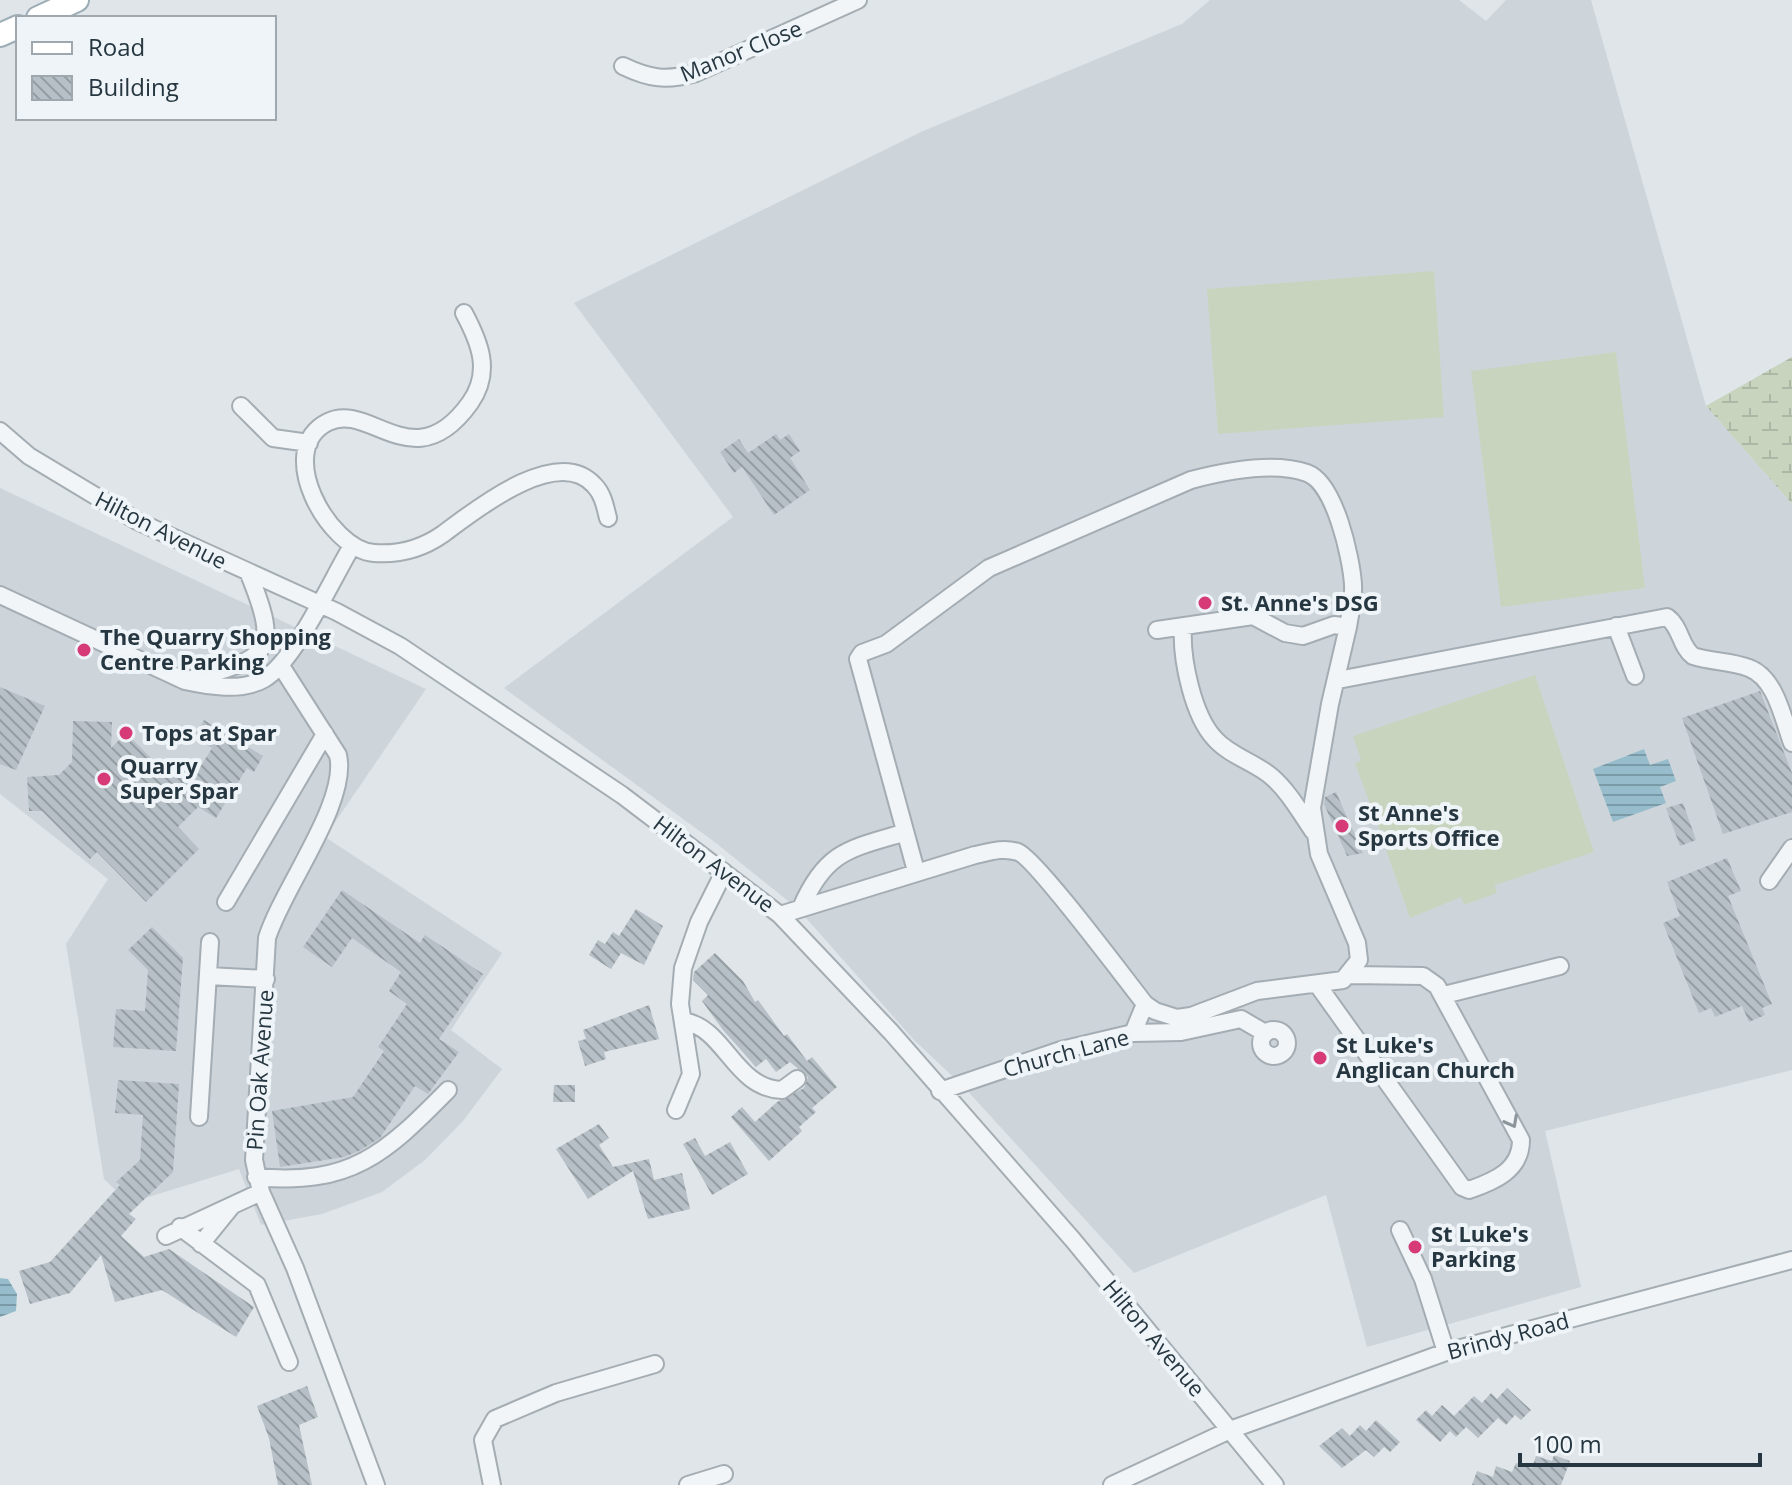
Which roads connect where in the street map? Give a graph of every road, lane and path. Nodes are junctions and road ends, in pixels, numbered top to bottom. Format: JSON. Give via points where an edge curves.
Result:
{"nodes":[{"id":1,"x":77,"y":0,"type":"edge"},
{"id":2,"x":858,"y":0,"type":"edge"},
{"id":3,"x":45,"y":15,"type":"edge"},
{"id":4,"x":21,"y":16,"type":"edge"},
{"id":5,"x":623,"y":66,"type":"dead end"},
{"id":6,"x":464,"y":313,"type":"dead end"},
{"id":7,"x":241,"y":406,"type":"dead end"},
{"id":8,"x":0,"y":431,"type":"edge"},
{"id":9,"x":309,"y":443,"type":"junction"},
{"id":10,"x":608,"y":518,"type":"dead end"},
{"id":11,"x":352,"y":546,"type":"junction"},
{"id":12,"x":249,"y":574,"type":"junction"},
{"id":13,"x":0,"y":595,"type":"edge"},
{"id":14,"x":317,"y":603,"type":"junction"},
{"id":15,"x":1616,"y":626,"type":"junction"},
{"id":16,"x":1348,"y":627,"type":"junction"},
{"id":17,"x":1183,"y":628,"type":"junction"},
{"id":18,"x":1157,"y":630,"type":"dead end"},
{"id":19,"x":281,"y":666,"type":"junction"},
{"id":20,"x":1635,"y":676,"type":"dead end"},
{"id":21,"x":1338,"y":680,"type":"junction"},
{"id":22,"x":185,"y":681,"type":"junction"},
{"id":23,"x":325,"y":734,"type":"junction"},
{"id":24,"x":1792,"y":743,"type":"edge"},
{"id":25,"x":1313,"y":832,"type":"junction"},
{"id":26,"x":903,"y":833,"type":"junction"},
{"id":27,"x":1792,"y":848,"type":"edge"},
{"id":28,"x":916,"y":871,"type":"junction"},
{"id":29,"x":724,"y":872,"type":"junction"},
{"id":30,"x":1769,"y":881,"type":"dead end"},
{"id":31,"x":226,"y":902,"type":"dead end"},
{"id":32,"x":801,"y":908,"type":"junction"},
{"id":33,"x":780,"y":915,"type":"junction"},
{"id":34,"x":210,"y":942,"type":"dead end"},
{"id":35,"x":1560,"y":966,"type":"dead end"},
{"id":36,"x":1350,"y":975,"type":"junction"},
{"id":37,"x":208,"y":976,"type":"junction"},
{"id":38,"x":266,"y":979,"type":"junction"},
{"id":39,"x":1317,"y":984,"type":"junction"},
{"id":40,"x":1444,"y":995,"type":"junction"},
{"id":41,"x":1145,"y":1004,"type":"junction"},
{"id":42,"x":684,"y":1021,"type":"junction"},
{"id":43,"x":1133,"y":1033,"type":"junction"},
{"id":44,"x":1265,"y":1033,"type":"dead end"},
{"id":45,"x":797,"y":1079,"type":"dead end"},
{"id":46,"x":448,"y":1090,"type":"dead end"},
{"id":47,"x":940,"y":1091,"type":"junction"},
{"id":48,"x":676,"y":1110,"type":"dead end"},
{"id":49,"x":199,"y":1117,"type":"dead end"},
{"id":50,"x":259,"y":1184,"type":"junction"},
{"id":51,"x":235,"y":1202,"type":"junction"},
{"id":52,"x":1400,"y":1230,"type":"dead end"},
{"id":53,"x":201,"y":1244,"type":"junction"},
{"id":54,"x":1792,"y":1260,"type":"edge"},
{"id":55,"x":1446,"y":1352,"type":"junction"},
{"id":56,"x":289,"y":1362,"type":"dead end"},
{"id":57,"x":655,"y":1364,"type":"dead end"},
{"id":58,"x":1230,"y":1430,"type":"junction"},
{"id":59,"x":724,"y":1474,"type":"dead end"},
{"id":60,"x":376,"y":1485,"type":"edge"},
{"id":61,"x":492,"y":1485,"type":"edge"},
{"id":62,"x":688,"y":1485,"type":"edge"},
{"id":63,"x":1112,"y":1485,"type":"edge"},
{"id":64,"x":1275,"y":1485,"type":"edge"}],
"edges":[{"from":1,"to":3,"type":"main road"},
{"from":2,"to":5,"type":"street","name":"Manor Close","via":[[696,73],[668,80],[648,78]]},
{"from":3,"to":4,"type":"street"},
{"from":6,"to":9,"type":"street","via":[[480,343],[483,367],[477,393],[440,434],[423,438],[389,433],[344,419],[327,422]]},
{"from":7,"to":9,"type":"street","via":[[273,438]]},
{"from":8,"to":12,"type":"street","name":"Hilton Avenue","via":[[76,487]]},
{"from":9,"to":11,"type":"street","via":[[305,465],[316,505]]},
{"from":10,"to":11,"type":"street","via":[[593,483],[571,473],[555,474],[529,478],[413,549],[371,553]]},
{"from":11,"to":14,"type":"street"},
{"from":12,"to":14,"type":"street","name":"Hilton Avenue"},
{"from":12,"to":22,"type":"street","via":[[267,618],[268,637],[261,651],[249,661]]},
{"from":13,"to":22,"type":"street"},
{"from":14,"to":19,"type":"street"},
{"from":14,"to":29,"type":"street","name":"Hilton Avenue","via":[[400,646],[512,718]]},
{"from":15,"to":20,"type":"street"},
{"from":15,"to":21,"type":"street"},
{"from":15,"to":24,"type":"street","via":[[1667,617],[1676,623],[1693,656],[1761,675],[1772,689]]},
{"from":16,"to":17,"type":"street","via":[[1334,625],[1303,636],[1253,616]]},
{"from":16,"to":21,"type":"street"},
{"from":16,"to":26,"type":"street","via":[[1353,586],[1333,502],[1311,474],[1284,468],[1191,480],[989,568],[858,659]]},
{"from":17,"to":18,"type":"street"},
{"from":17,"to":25,"type":"street","via":[[1182,654],[1214,739],[1271,775]]},
{"from":19,"to":22,"type":"street","via":[[262,681],[237,685]]},
{"from":19,"to":23,"type":"street","name":"Pin Oak Avenue"},
{"from":21,"to":25,"type":"street","via":[[1318,769]]},
{"from":23,"to":31,"type":"street"},
{"from":23,"to":38,"type":"street","name":"Pin Oak Avenue","via":[[340,763],[338,790],[274,916],[267,938]]},
{"from":25,"to":36,"type":"street","via":[[1359,951]]},
{"from":26,"to":28,"type":"street"},
{"from":26,"to":32,"type":"street","via":[[845,849],[812,882]]},
{"from":27,"to":30,"type":"street"},
{"from":28,"to":32,"type":"street"},
{"from":28,"to":41,"type":"street","via":[[1002,849],[1020,853],[1039,867]]},
{"from":29,"to":33,"type":"street","name":"Hilton Avenue"},
{"from":29,"to":42,"type":"street","via":[[683,968]]},
{"from":32,"to":33,"type":"street"},
{"from":33,"to":47,"type":"street","name":"Hilton Avenue"},
{"from":34,"to":37,"type":"street"},
{"from":35,"to":40,"type":"street"},
{"from":36,"to":39,"type":"street"},
{"from":36,"to":40,"type":"street","via":[[1423,976]]},
{"from":37,"to":38,"type":"street"},
{"from":37,"to":49,"type":"street"},
{"from":38,"to":50,"type":"street","name":"Pin Oak Avenue","via":[[254,1134]]},
{"from":40,"to":39,"type":"street","one_way":true,"via":[[1521,1140],[1514,1166],[1469,1190],[1456,1180]]},
{"from":39,"to":41,"type":"street","via":[[1257,991],[1191,1016],[1165,1014]]},
{"from":41,"to":43,"type":"street"},
{"from":42,"to":45,"type":"street","via":[[706,1029],[758,1084],[782,1090]]},
{"from":42,"to":48,"type":"street","via":[[691,1074]]},
{"from":43,"to":44,"type":"street","name":"Church Lane","via":[[1181,1032],[1241,1019]]},
{"from":43,"to":47,"type":"street","name":"Church Lane","via":[[1061,1050]]},
{"from":46,"to":50,"type":"street","via":[[402,1137],[364,1163],[296,1181]]},
{"from":47,"to":58,"type":"street","name":"Hilton Avenue","via":[[1073,1240]]},
{"from":50,"to":51,"type":"street"},
{"from":50,"to":60,"type":"street","name":"Pin Oak Avenue"},
{"from":51,"to":53,"type":"street"},
{"from":51,"to":53,"type":"street","via":[[173,1231]]},
{"from":52,"to":55,"type":"street","via":[[1423,1279]]},
{"from":53,"to":56,"type":"street","via":[[257,1285]]},
{"from":54,"to":55,"type":"street","name":"Brindy Road"},
{"from":55,"to":58,"type":"street","name":"Brindy Road"},
{"from":57,"to":61,"type":"street","via":[[556,1393],[495,1419],[483,1440]]},
{"from":58,"to":63,"type":"street","name":"Brindy Road"},
{"from":58,"to":64,"type":"street","name":"Hilton Avenue"},
{"from":59,"to":62,"type":"street"}]}
